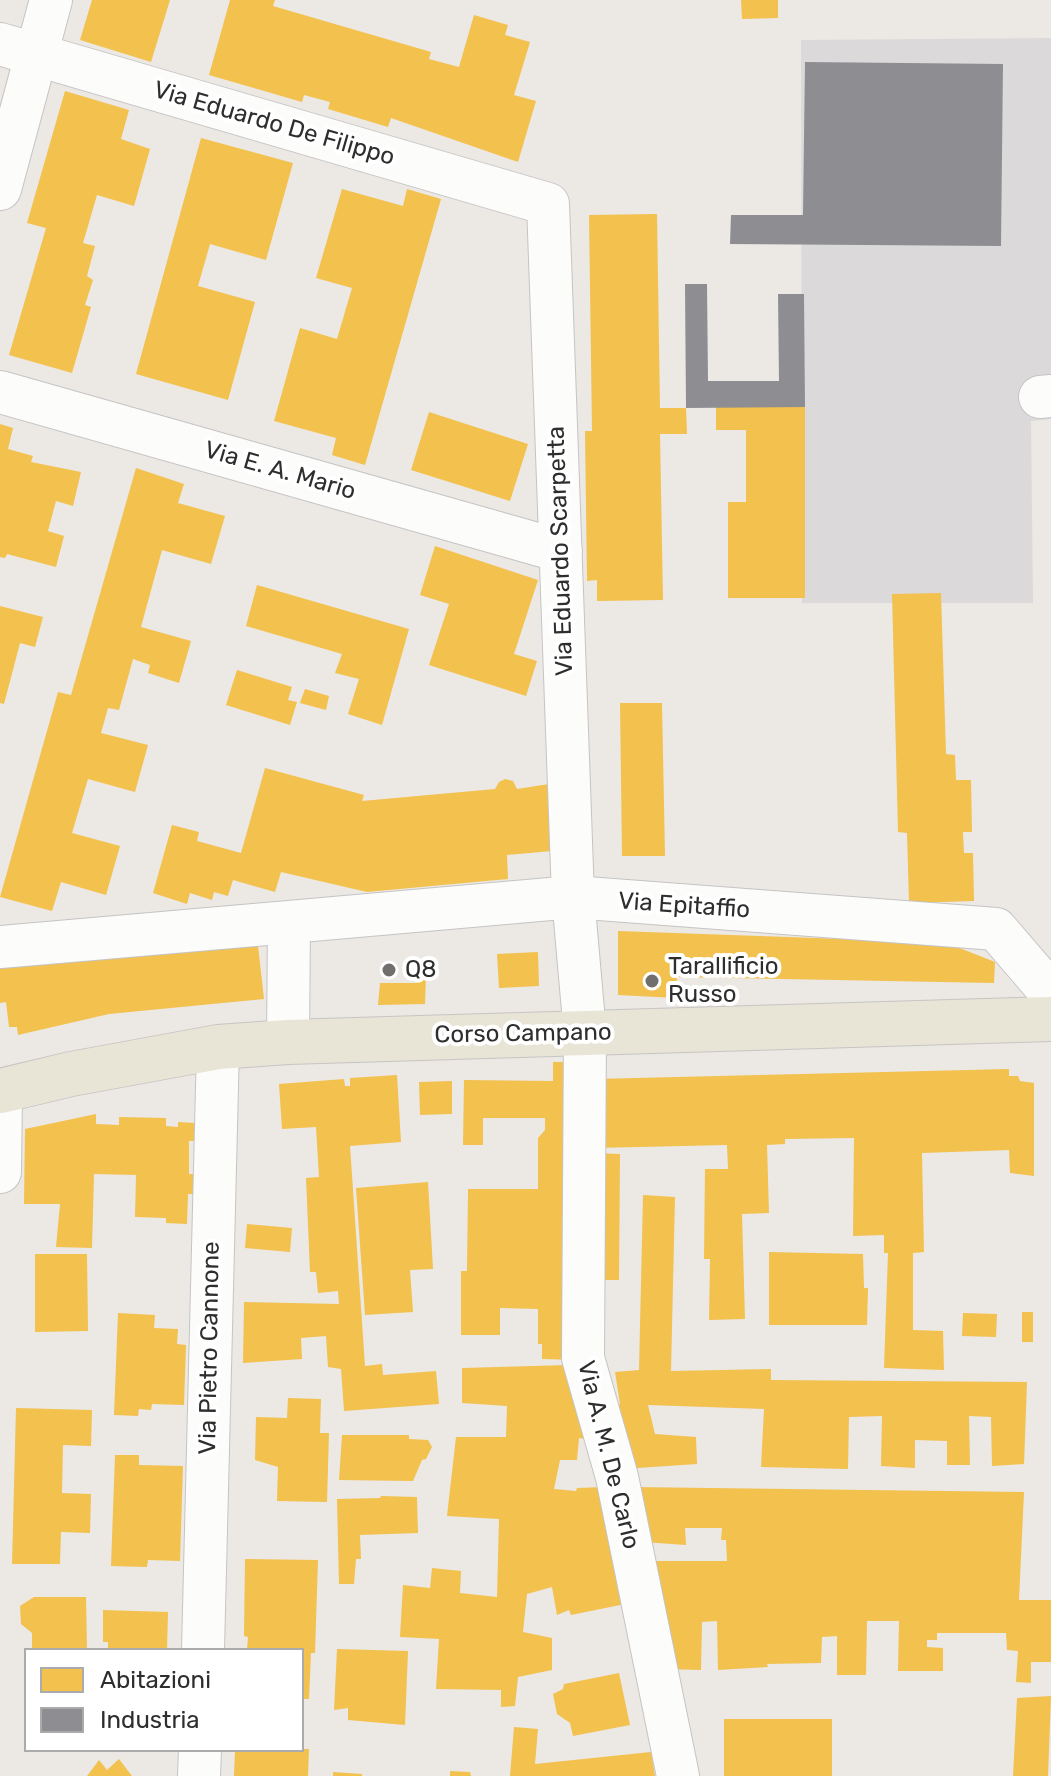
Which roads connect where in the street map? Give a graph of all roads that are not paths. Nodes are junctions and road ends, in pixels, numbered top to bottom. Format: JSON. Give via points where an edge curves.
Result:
{"nodes":[{"id":1,"x":51,"y":0,"type":"edge"},
{"id":2,"x":18,"y":50,"type":"edge"},
{"id":3,"x":0,"y":189,"type":"edge"},
{"id":4,"x":548,"y":204,"type":"joint"},
{"id":5,"x":0,"y":392,"type":"edge"},
{"id":6,"x":561,"y":551,"type":"junction"},
{"id":7,"x":573,"y":897,"type":"junction"},
{"id":8,"x":289,"y":922,"type":"junction"},
{"id":9,"x":0,"y":947,"type":"edge"},
{"id":10,"x":1051,"y":993,"type":"edge"},
{"id":11,"x":1051,"y":1019,"type":"edge"},
{"id":12,"x":585,"y":1033,"type":"junction"},
{"id":13,"x":288,"y":1042,"type":"junction"},
{"id":14,"x":218,"y":1047,"type":"junction"},
{"id":15,"x":0,"y":1091,"type":"edge"},
{"id":16,"x":0,"y":1172,"type":"edge"},
{"id":17,"x":203,"y":1648,"type":"edge"},
{"id":18,"x":200,"y":1752,"type":"edge"},
{"id":19,"x":199,"y":1776,"type":"edge"},
{"id":20,"x":678,"y":1776,"type":"edge"}],
"edges":[{"from":1,"to":2,"type":"street"},
{"from":2,"to":3,"type":"street"},
{"from":2,"to":4,"type":"street","name":"Via Eduardo De Filippo"},
{"from":4,"to":6,"type":"street","name":"Via Eduardo Scarpetta"},
{"from":5,"to":6,"type":"street","name":"Via E. A. Mario"},
{"from":6,"to":7,"type":"street","name":"Via Eduardo Scarpetta"},
{"from":7,"to":8,"type":"street","name":"Via Epitaffio"},
{"from":7,"to":10,"type":"street","name":"Via Epitaffio","via":[[996,929]]},
{"from":7,"to":12,"type":"street","name":"Via Eduardo Scarpetta"},
{"from":8,"to":9,"type":"street","name":"Via Epitaffio"},
{"from":8,"to":13,"type":"street"},
{"from":11,"to":12,"type":"main road","name":"Corso Campano"},
{"from":12,"to":13,"type":"main road","name":"Corso Campano"},
{"from":12,"to":20,"type":"street","name":"Via A. M. De Carlo","via":[[583,1358],[617,1477]]},
{"from":13,"to":14,"type":"main road","name":"Corso Campano"},
{"from":14,"to":15,"type":"main road","name":"Corso Campano"},
{"from":14,"to":17,"type":"street","name":"Via Pietro Cannone"},
{"from":15,"to":16,"type":"street"},
{"from":18,"to":19,"type":"street"}]}
